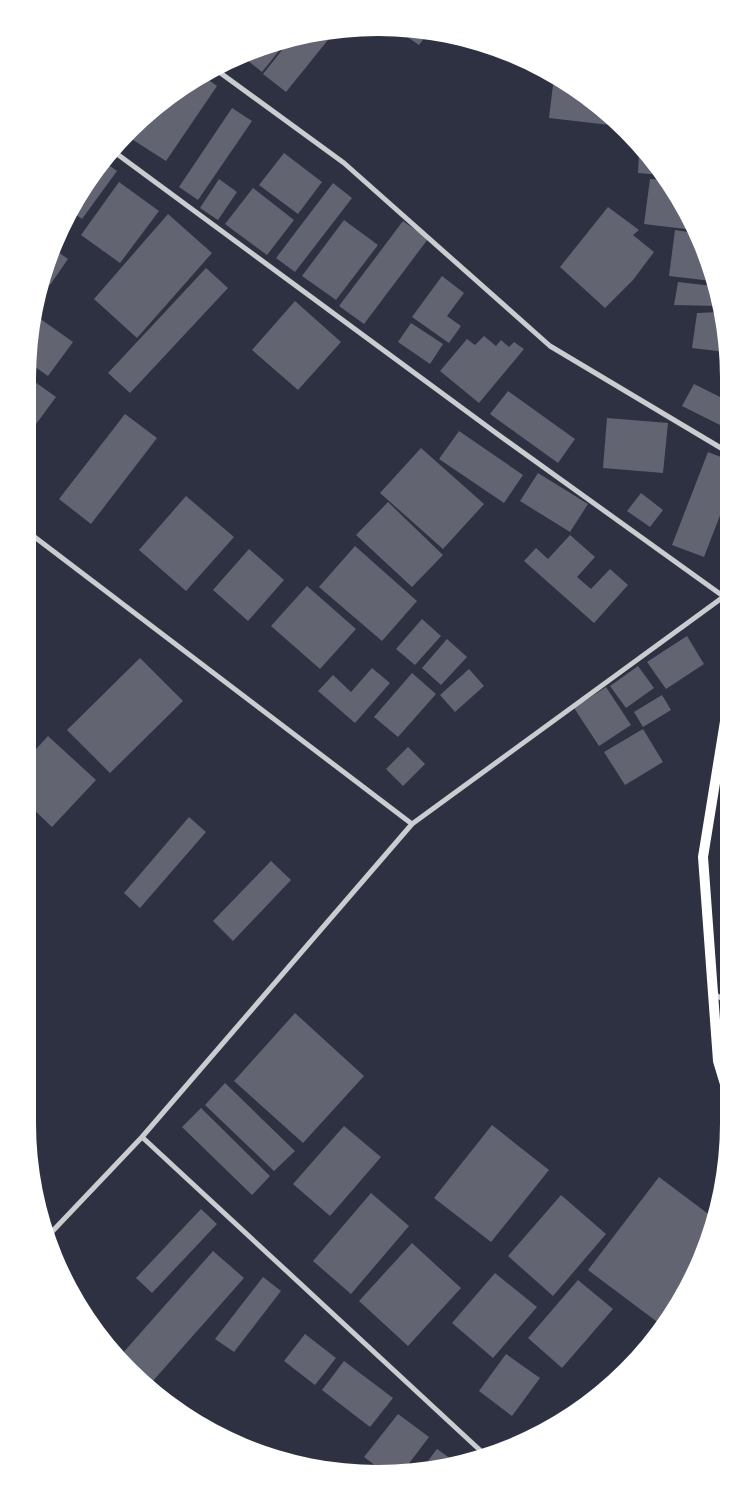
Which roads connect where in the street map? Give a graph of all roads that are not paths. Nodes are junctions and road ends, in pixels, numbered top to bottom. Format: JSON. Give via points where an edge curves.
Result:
{"nodes":[{"id":1,"x":222,"y":74,"type":"edge"},
{"id":2,"x":119,"y":155,"type":"edge"},
{"id":3,"x":720,"y":447,"type":"edge"},
{"id":4,"x":36,"y":538,"type":"edge"},
{"id":5,"x":720,"y":592,"type":"edge"},
{"id":6,"x":720,"y":600,"type":"edge"},
{"id":7,"x":720,"y":753,"type":"edge"},
{"id":8,"x":412,"y":824,"type":"junction"},
{"id":9,"x":712,"y":992,"type":"junction"},
{"id":10,"x":720,"y":997,"type":"edge"},
{"id":11,"x":720,"y":1068,"type":"edge"},
{"id":12,"x":142,"y":1137,"type":"junction"},
{"id":13,"x":53,"y":1230,"type":"edge"},
{"id":14,"x":479,"y":1449,"type":"edge"}],
"edges":[{"from":1,"to":3,"type":"street","via":[[344,163],[550,346]]},
{"from":2,"to":5,"type":"street","via":[[496,433]]},
{"from":4,"to":8,"type":"street"},
{"from":6,"to":8,"type":"street"},
{"from":7,"to":9,"type":"main road","via":[[703,856]]},
{"from":8,"to":12,"type":"street"},
{"from":9,"to":10,"type":"street"},
{"from":9,"to":11,"type":"main road"},
{"from":12,"to":13,"type":"street"},
{"from":12,"to":14,"type":"street"}]}
